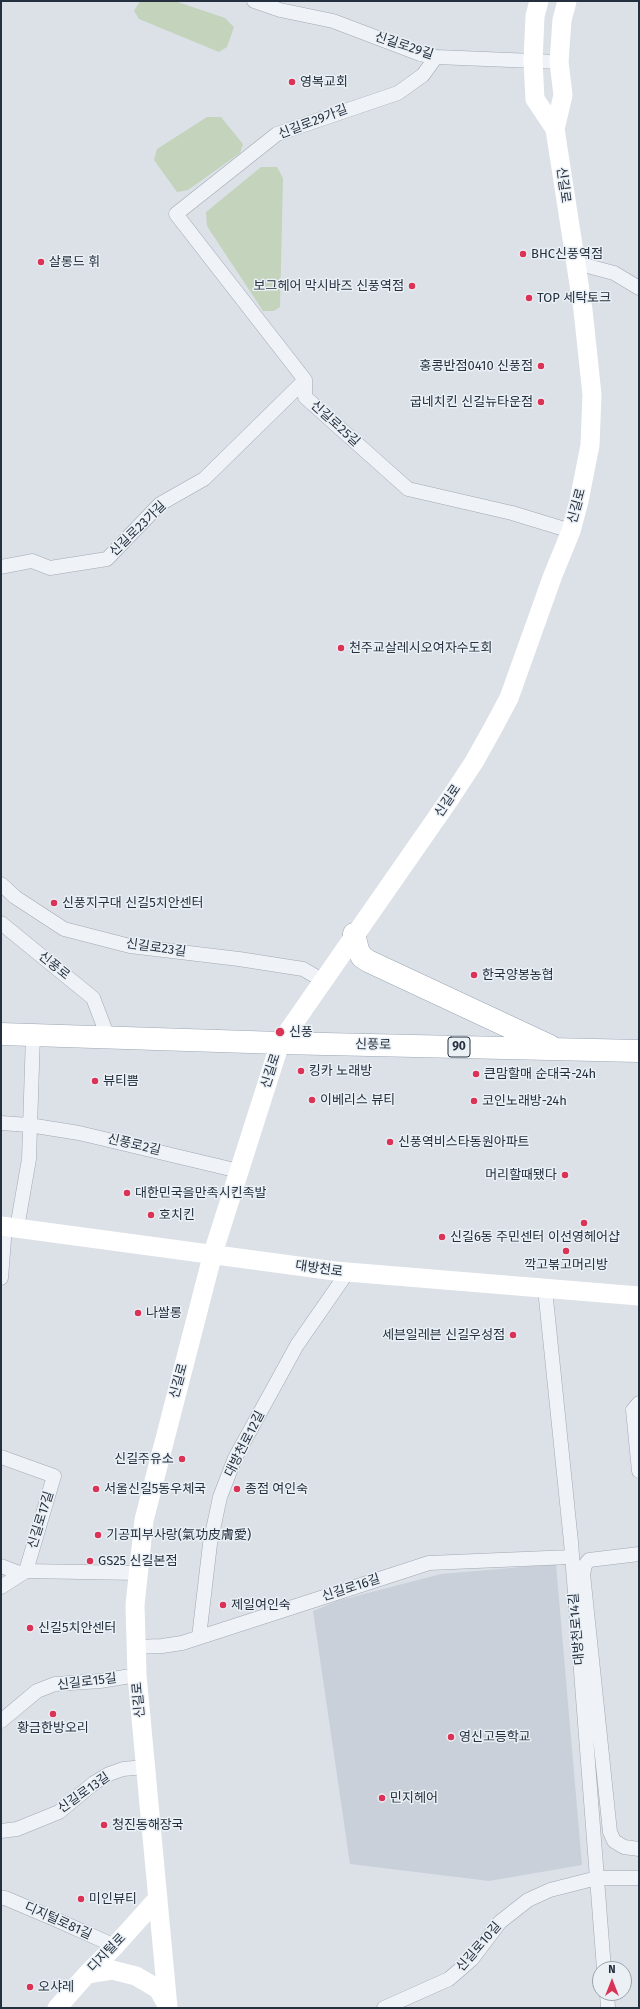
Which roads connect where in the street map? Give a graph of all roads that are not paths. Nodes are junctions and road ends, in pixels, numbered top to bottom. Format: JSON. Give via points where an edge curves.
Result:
{"nodes":[{"id":1,"x":254,"y":1,"type":"edge"},
{"id":2,"x":538,"y":1,"type":"edge"},
{"id":3,"x":567,"y":1,"type":"edge"},
{"id":4,"x":436,"y":57,"type":"junction"},
{"id":5,"x":533,"y":61,"type":"junction"},
{"id":6,"x":559,"y":62,"type":"junction"},
{"id":7,"x":555,"y":129,"type":"junction"},
{"id":8,"x":576,"y":263,"type":"junction"},
{"id":9,"x":639,"y":288,"type":"edge"},
{"id":10,"x":305,"y":380,"type":"junction"},
{"id":11,"x":571,"y":532,"type":"junction"},
{"id":12,"x":1,"y":567,"type":"edge"},
{"id":13,"x":1,"y":884,"type":"edge"},
{"id":14,"x":1,"y":923,"type":"edge"},
{"id":15,"x":354,"y":934,"type":"junction"},
{"id":16,"x":322,"y":980,"type":"junction"},
{"id":17,"x":1,"y":1034,"type":"edge"},
{"id":18,"x":33,"y":1035,"type":"junction"},
{"id":19,"x":108,"y":1037,"type":"junction"},
{"id":20,"x":280,"y":1043,"type":"junction"},
{"id":21,"x":556,"y":1049,"type":"junction"},
{"id":22,"x":639,"y":1051,"type":"edge"},
{"id":23,"x":1,"y":1123,"type":"edge"},
{"id":24,"x":29,"y":1125,"type":"junction"},
{"id":25,"x":239,"y":1171,"type":"junction"},
{"id":26,"x":8,"y":1226,"type":"edge"},
{"id":27,"x":213,"y":1253,"type":"junction"},
{"id":28,"x":347,"y":1272,"type":"junction"},
{"id":29,"x":1,"y":1278,"type":"edge"},
{"id":30,"x":545,"y":1289,"type":"junction"},
{"id":31,"x":639,"y":1296,"type":"edge"},
{"id":32,"x":639,"y":1403,"type":"edge"},
{"id":33,"x":1,"y":1456,"type":"edge"},
{"id":34,"x":639,"y":1471,"type":"edge"},
{"id":35,"x":639,"y":1554,"type":"edge"},
{"id":36,"x":571,"y":1557,"type":"junction"},
{"id":37,"x":1,"y":1566,"type":"edge"},
{"id":38,"x":26,"y":1571,"type":"junction"},
{"id":39,"x":137,"y":1573,"type":"junction"},
{"id":40,"x":1,"y":1586,"type":"edge"},
{"id":41,"x":199,"y":1637,"type":"junction"},
{"id":42,"x":135,"y":1647,"type":"junction"},
{"id":43,"x":137,"y":1675,"type":"junction"},
{"id":44,"x":1,"y":1721,"type":"edge"},
{"id":45,"x":145,"y":1767,"type":"junction"},
{"id":46,"x":1,"y":1831,"type":"edge"},
{"id":47,"x":639,"y":1848,"type":"edge"},
{"id":48,"x":597,"y":1878,"type":"junction"},
{"id":49,"x":639,"y":1878,"type":"edge"},
{"id":50,"x":1,"y":1898,"type":"edge"},
{"id":51,"x":158,"y":1898,"type":"junction"},
{"id":52,"x":115,"y":1946,"type":"junction"},
{"id":53,"x":603,"y":1961,"type":"edge"},
{"id":54,"x":86,"y":1974,"type":"junction"},
{"id":55,"x":57,"y":2008,"type":"edge"},
{"id":56,"x":168,"y":2008,"type":"edge"},
{"id":57,"x":384,"y":2008,"type":"edge"}],
"edges":[{"from":1,"to":4,"type":"street","name":"신길로29길","via":[[280,10],[333,21],[420,54]]},
{"from":2,"to":5,"type":"main road","name":"신길로"},
{"from":3,"to":6,"type":"main road","name":"신길로","via":[[562,20]]},
{"from":4,"to":5,"type":"street","name":"신길로29길"},
{"from":4,"to":10,"type":"street","name":"신길로29가길","via":[[423,75],[398,93],[277,134],[176,214]]},
{"from":5,"to":6,"type":"street","name":"신길로29길"},
{"from":5,"to":7,"type":"main road","name":"신길로","via":[[535,99]]},
{"from":6,"to":7,"type":"main road","name":"신길로","via":[[563,95]]},
{"from":7,"to":8,"type":"main road","name":"신길로"},
{"from":8,"to":9,"type":"street","via":[[614,273]]},
{"from":8,"to":11,"type":"main road","name":"신길로","via":[[590,364],[592,422],[586,472]]},
{"from":10,"to":11,"type":"street","name":"신길로25길","via":[[305,398],[408,489],[512,513]]},
{"from":10,"to":12,"type":"street","name":"신길로23가길","via":[[204,479],[160,504],[107,559],[50,568],[32,561]]},
{"from":11,"to":15,"type":"main road","name":"신길로","via":[[506,704],[474,762],[449,800]]},
{"from":13,"to":16,"type":"street","name":"신길로23길","via":[[15,897],[64,929],[130,946],[303,969]]},
{"from":14,"to":19,"type":"street","name":"신풍로","via":[[93,998]]},
{"from":15,"to":16,"type":"main road","name":"신길로"},
{"from":15,"to":21,"type":"main road","via":[[358,950],[368,961]]},
{"from":16,"to":20,"type":"main road","name":"신길로"},
{"from":17,"to":18,"type":"main road","name":"신풍로","number":"90"},
{"from":18,"to":19,"type":"main road","name":"신풍로","number":"90"},
{"from":18,"to":24,"type":"street"},
{"from":19,"to":20,"type":"main road","name":"신풍로","number":"90"},
{"from":20,"to":21,"type":"main road","name":"신풍로","number":"90"},
{"from":20,"to":25,"type":"main road","name":"신길로"},
{"from":21,"to":22,"type":"main road","name":"신풍로","number":"90"},
{"from":23,"to":24,"type":"street","name":"신풍로2길"},
{"from":24,"to":25,"type":"street","name":"신풍로2길","via":[[79,1133]]},
{"from":24,"to":26,"type":"street","via":[[29,1159]]},
{"from":25,"to":27,"type":"main road","name":"신길로"},
{"from":26,"to":27,"type":"main road","name":"대방천로"},
{"from":26,"to":29,"type":"street"},
{"from":27,"to":28,"type":"main road","name":"대방천로"},
{"from":27,"to":39,"type":"main road","name":"신길로","via":[[152,1483]]},
{"from":28,"to":30,"type":"main road","name":"대방천로"},
{"from":28,"to":41,"type":"street","name":"대방천로12길","via":[[297,1345],[235,1458],[220,1497],[210,1544]]},
{"from":30,"to":31,"type":"main road","name":"대방천로"},
{"from":30,"to":36,"type":"street","name":"대방천로14길"},
{"from":32,"to":34,"type":"street","via":[[633,1410]]},
{"from":33,"to":38,"type":"street","name":"신길로17길","via":[[54,1476]]},
{"from":35,"to":47,"type":"street","via":[[589,1560],[583,1574],[610,1832],[614,1841],[624,1847]]},
{"from":36,"to":41,"type":"street","name":"신길로16길","via":[[429,1563]]},
{"from":36,"to":48,"type":"street","name":"대방천로14길"},
{"from":37,"to":38,"type":"street","via":[[19,1573]]},
{"from":38,"to":39,"type":"street"},
{"from":38,"to":40,"type":"street"},
{"from":39,"to":42,"type":"main road","name":"신길로"},
{"from":41,"to":42,"type":"street","name":"신길로16길","via":[[162,1646]]},
{"from":42,"to":43,"type":"main road","name":"신길로"},
{"from":43,"to":44,"type":"street","name":"신길로15길","via":[[55,1684],[37,1691]]},
{"from":43,"to":45,"type":"main road","name":"신길로"},
{"from":45,"to":46,"type":"street","name":"신길로13길","via":[[123,1769],[109,1774],[59,1812],[17,1829]]},
{"from":45,"to":51,"type":"main road","name":"신길로"},
{"from":48,"to":49,"type":"street","name":"신길로10길"},
{"from":48,"to":53,"type":"street","name":"대방천로14길"},
{"from":48,"to":57,"type":"street","name":"신길로10길","via":[[550,1890],[528,1900],[500,1922],[472,1959],[449,1979]]},
{"from":50,"to":52,"type":"street","name":"디지털로81길"},
{"from":51,"to":52,"type":"main road","name":"디지털로"},
{"from":51,"to":56,"type":"main road","name":"신길로"},
{"from":52,"to":54,"type":"main road","name":"디지털로"},
{"from":54,"to":55,"type":"main road","name":"디지털로"},
{"from":54,"to":56,"type":"main road","via":[[112,1970],[136,1976],[158,1989]]}]}
